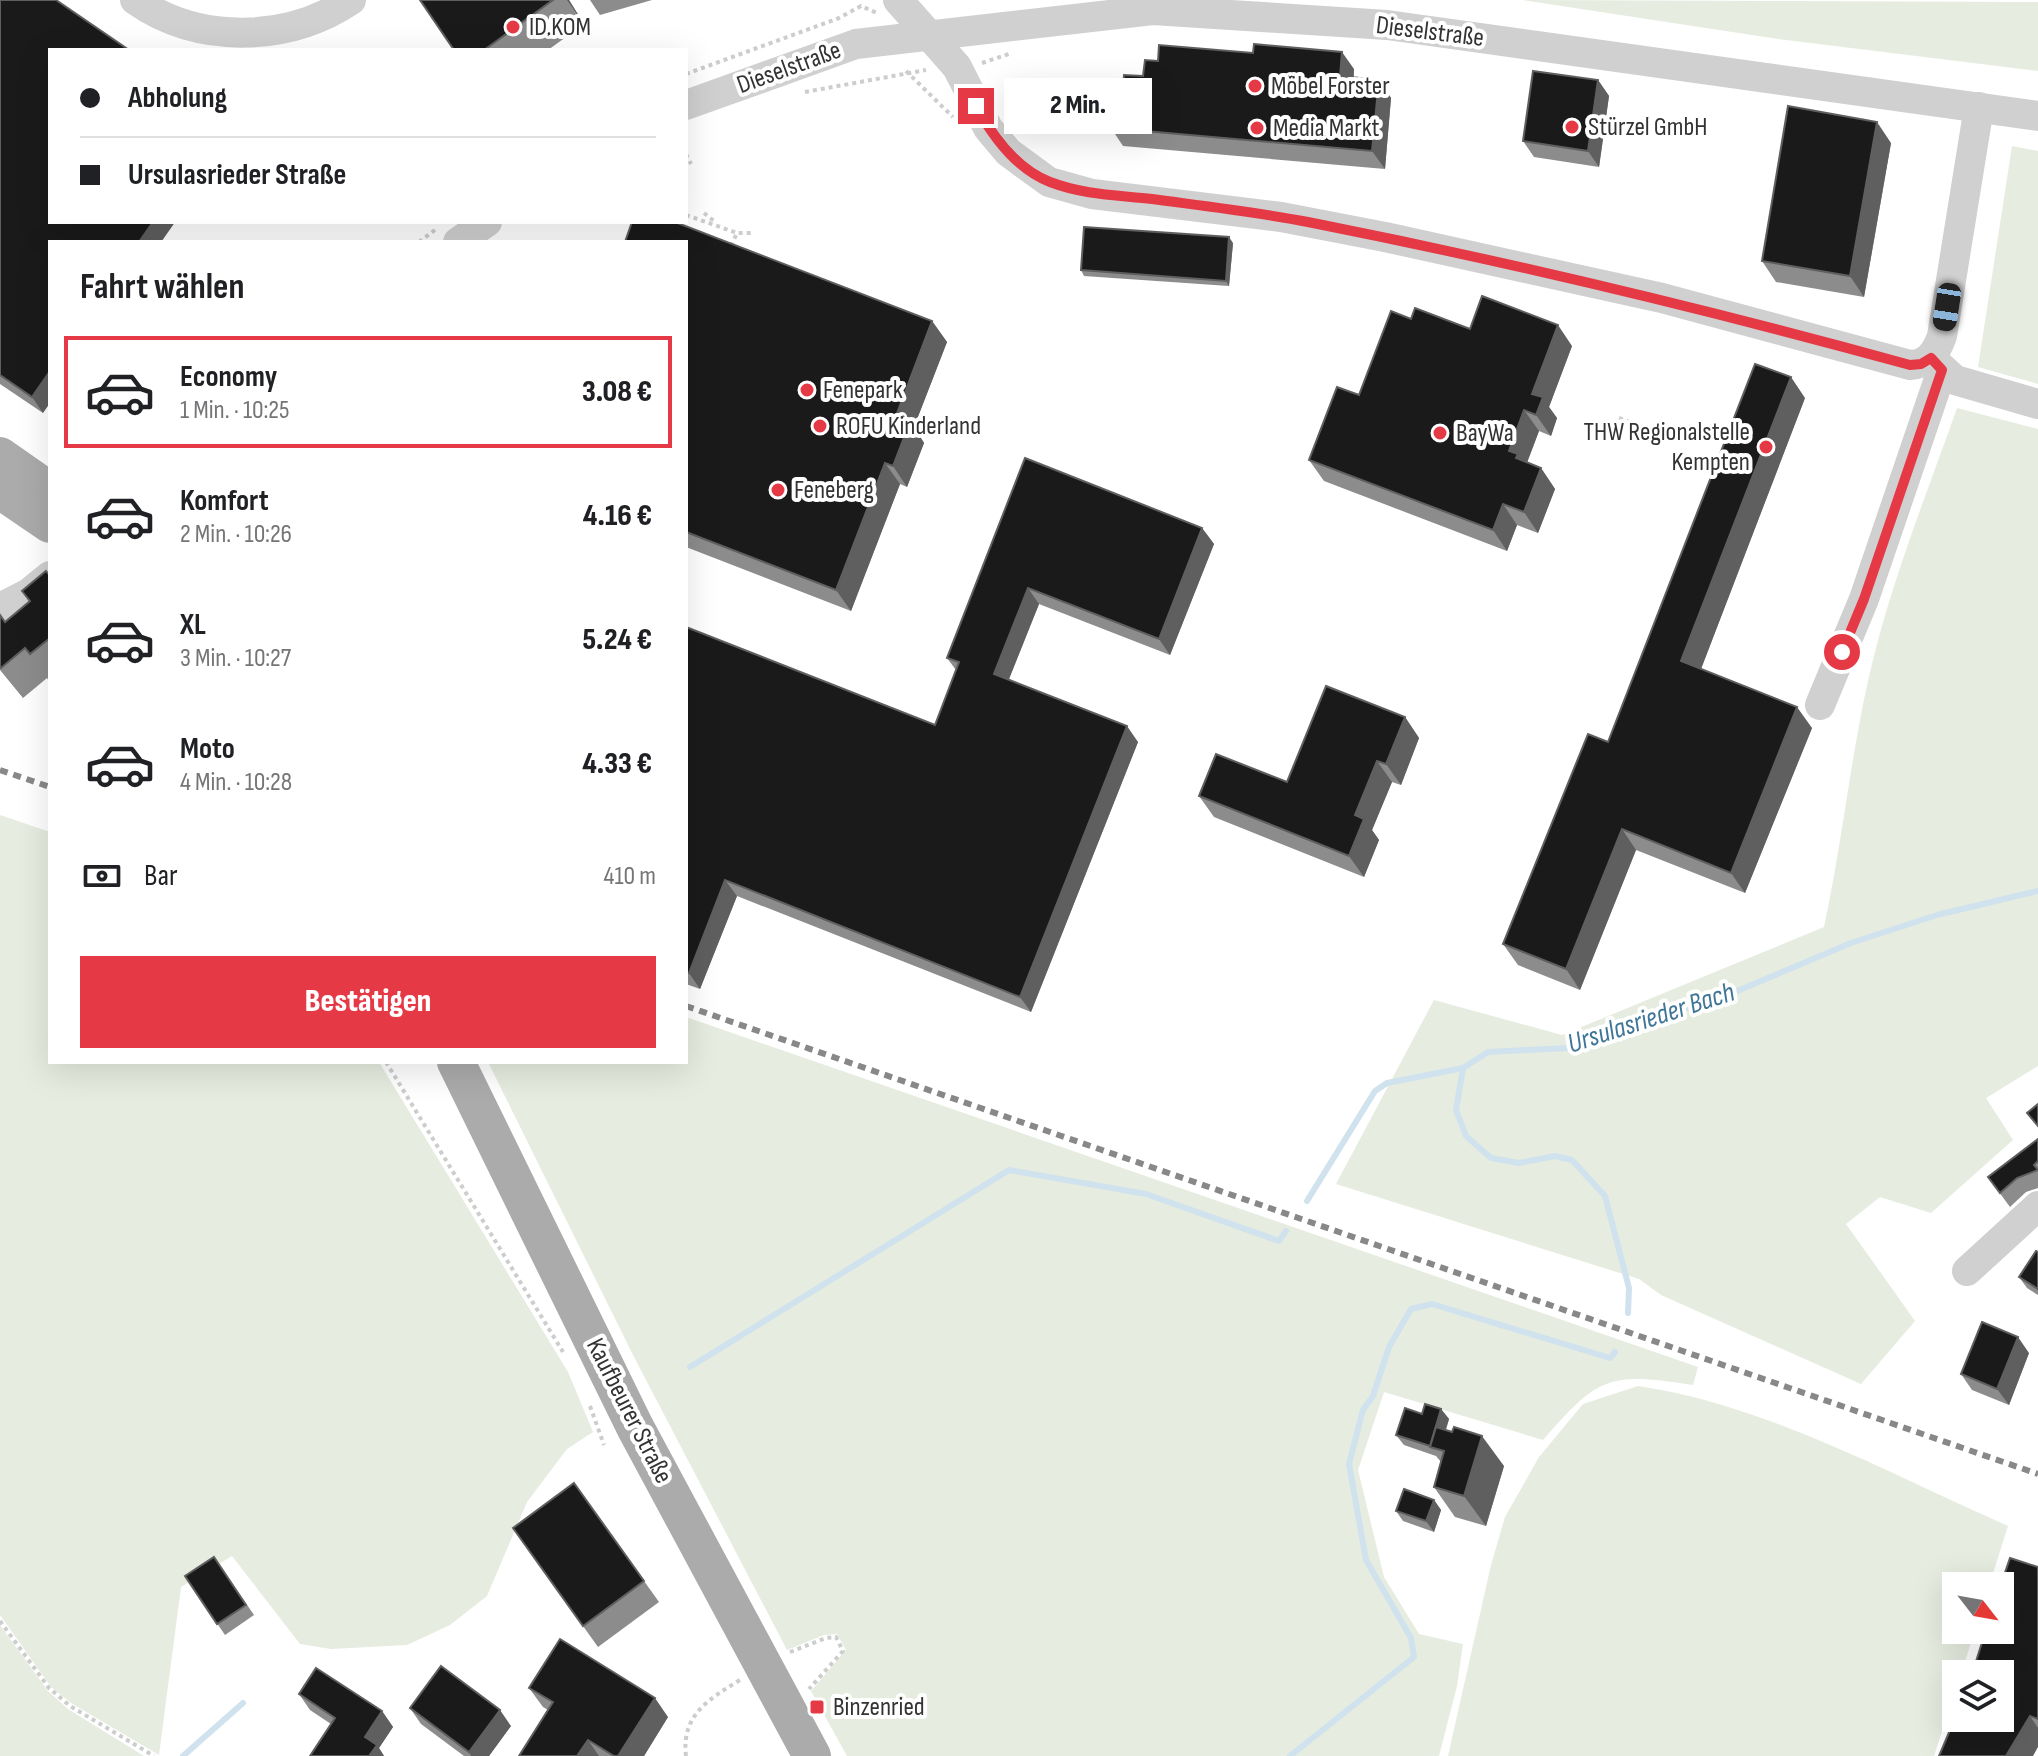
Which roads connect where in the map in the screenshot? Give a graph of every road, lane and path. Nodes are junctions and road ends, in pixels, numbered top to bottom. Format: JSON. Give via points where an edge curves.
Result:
{"nodes":[{"id":1,"x":135,"y":0,"type":"edge"},
{"id":2,"x":351,"y":0,"type":"edge"},
{"id":3,"x":898,"y":0,"type":"edge"},
{"id":4,"x":927,"y":34,"type":"junction"},
{"id":5,"x":1017,"y":51,"type":"dead end"},
{"id":6,"x":957,"y":67,"type":"junction"},
{"id":7,"x":906,"y":71,"type":"dead end"},
{"id":8,"x":797,"y":93,"type":"dead end"},
{"id":9,"x":688,"y":104,"type":"edge"},
{"id":10,"x":1979,"y":107,"type":"junction"},
{"id":11,"x":2038,"y":116,"type":"edge"},
{"id":12,"x":688,"y":158,"type":"edge"},
{"id":13,"x":691,"y":164,"type":"dead end"},
{"id":14,"x":704,"y":213,"type":"dead end"},
{"id":15,"x":688,"y":216,"type":"edge"},
{"id":16,"x":716,"y":223,"type":"junction"},
{"id":17,"x":484,"y":224,"type":"edge"},
{"id":18,"x":737,"y":233,"type":"junction"},
{"id":19,"x":752,"y":233,"type":"dead end"},
{"id":20,"x":461,"y":240,"type":"edge"},
{"id":21,"x":726,"y":257,"type":"edge"},
{"id":22,"x":1936,"y":364,"type":"junction"},
{"id":23,"x":2038,"y":404,"type":"edge"},
{"id":24,"x":1619,"y":418,"type":"dead end"},
{"id":25,"x":1678,"y":438,"type":"dead end"},
{"id":26,"x":0,"y":456,"type":"edge"},
{"id":27,"x":33,"y":485,"type":"edge"},
{"id":28,"x":48,"y":519,"type":"edge"},
{"id":29,"x":48,"y":578,"type":"edge"},
{"id":30,"x":0,"y":608,"type":"edge"},
{"id":31,"x":1820,"y":705,"type":"dead end"},
{"id":32,"x":387,"y":1064,"type":"edge"},
{"id":33,"x":457,"y":1064,"type":"edge"},
{"id":34,"x":2038,"y":1206,"type":"edge"},
{"id":35,"x":1967,"y":1271,"type":"dead end"},
{"id":36,"x":565,"y":1355,"type":"dead end"},
{"id":37,"x":588,"y":1403,"type":"dead end"},
{"id":38,"x":604,"y":1445,"type":"dead end"},
{"id":39,"x":0,"y":1621,"type":"edge"},
{"id":40,"x":154,"y":1756,"type":"edge"},
{"id":41,"x":812,"y":1756,"type":"edge"}],
"edges":[{"from":1,"to":2,"type":"street","via":[[163,19],[230,33],[303,23]]},
{"from":3,"to":4,"type":"street"},
{"from":4,"to":6,"type":"street"},
{"from":4,"to":9,"type":"street","name":"Dieselstraße","via":[[856,44]]},
{"from":4,"to":10,"type":"street","name":"Dieselstraße","via":[[1153,10],[1267,16],[1387,25]]},
{"from":5,"to":6,"type":"path"},
{"from":6,"to":22,"type":"street","via":[[988,128],[1008,152],[1049,182],[1092,194],[1281,217],[1385,237],[1662,298],[1910,365]]},
{"from":7,"to":8,"type":"path"},
{"from":10,"to":11,"type":"street","name":"Dieselstraße"},
{"from":10,"to":22,"type":"street"},
{"from":12,"to":13,"type":"path"},
{"from":14,"to":16,"type":"path"},
{"from":15,"to":16,"type":"path"},
{"from":16,"to":18,"type":"path"},
{"from":17,"to":20,"type":"street"},
{"from":18,"to":19,"type":"path"},
{"from":18,"to":21,"type":"path"},
{"from":22,"to":23,"type":"street","via":[[1955,380]]},
{"from":22,"to":31,"type":"street","via":[[1864,599]]},
{"from":24,"to":25,"type":"path"},
{"from":26,"to":27,"type":"main road"},
{"from":27,"to":28,"type":"main road"},
{"from":29,"to":30,"type":"street"},
{"from":32,"to":36,"type":"path"},
{"from":33,"to":41,"type":"main road","name":"Kaufbeurer Straße","via":[[635,1427]]},
{"from":34,"to":35,"type":"street"},
{"from":37,"to":38,"type":"path"},
{"from":39,"to":40,"type":"path","via":[[49,1688]]}]}
